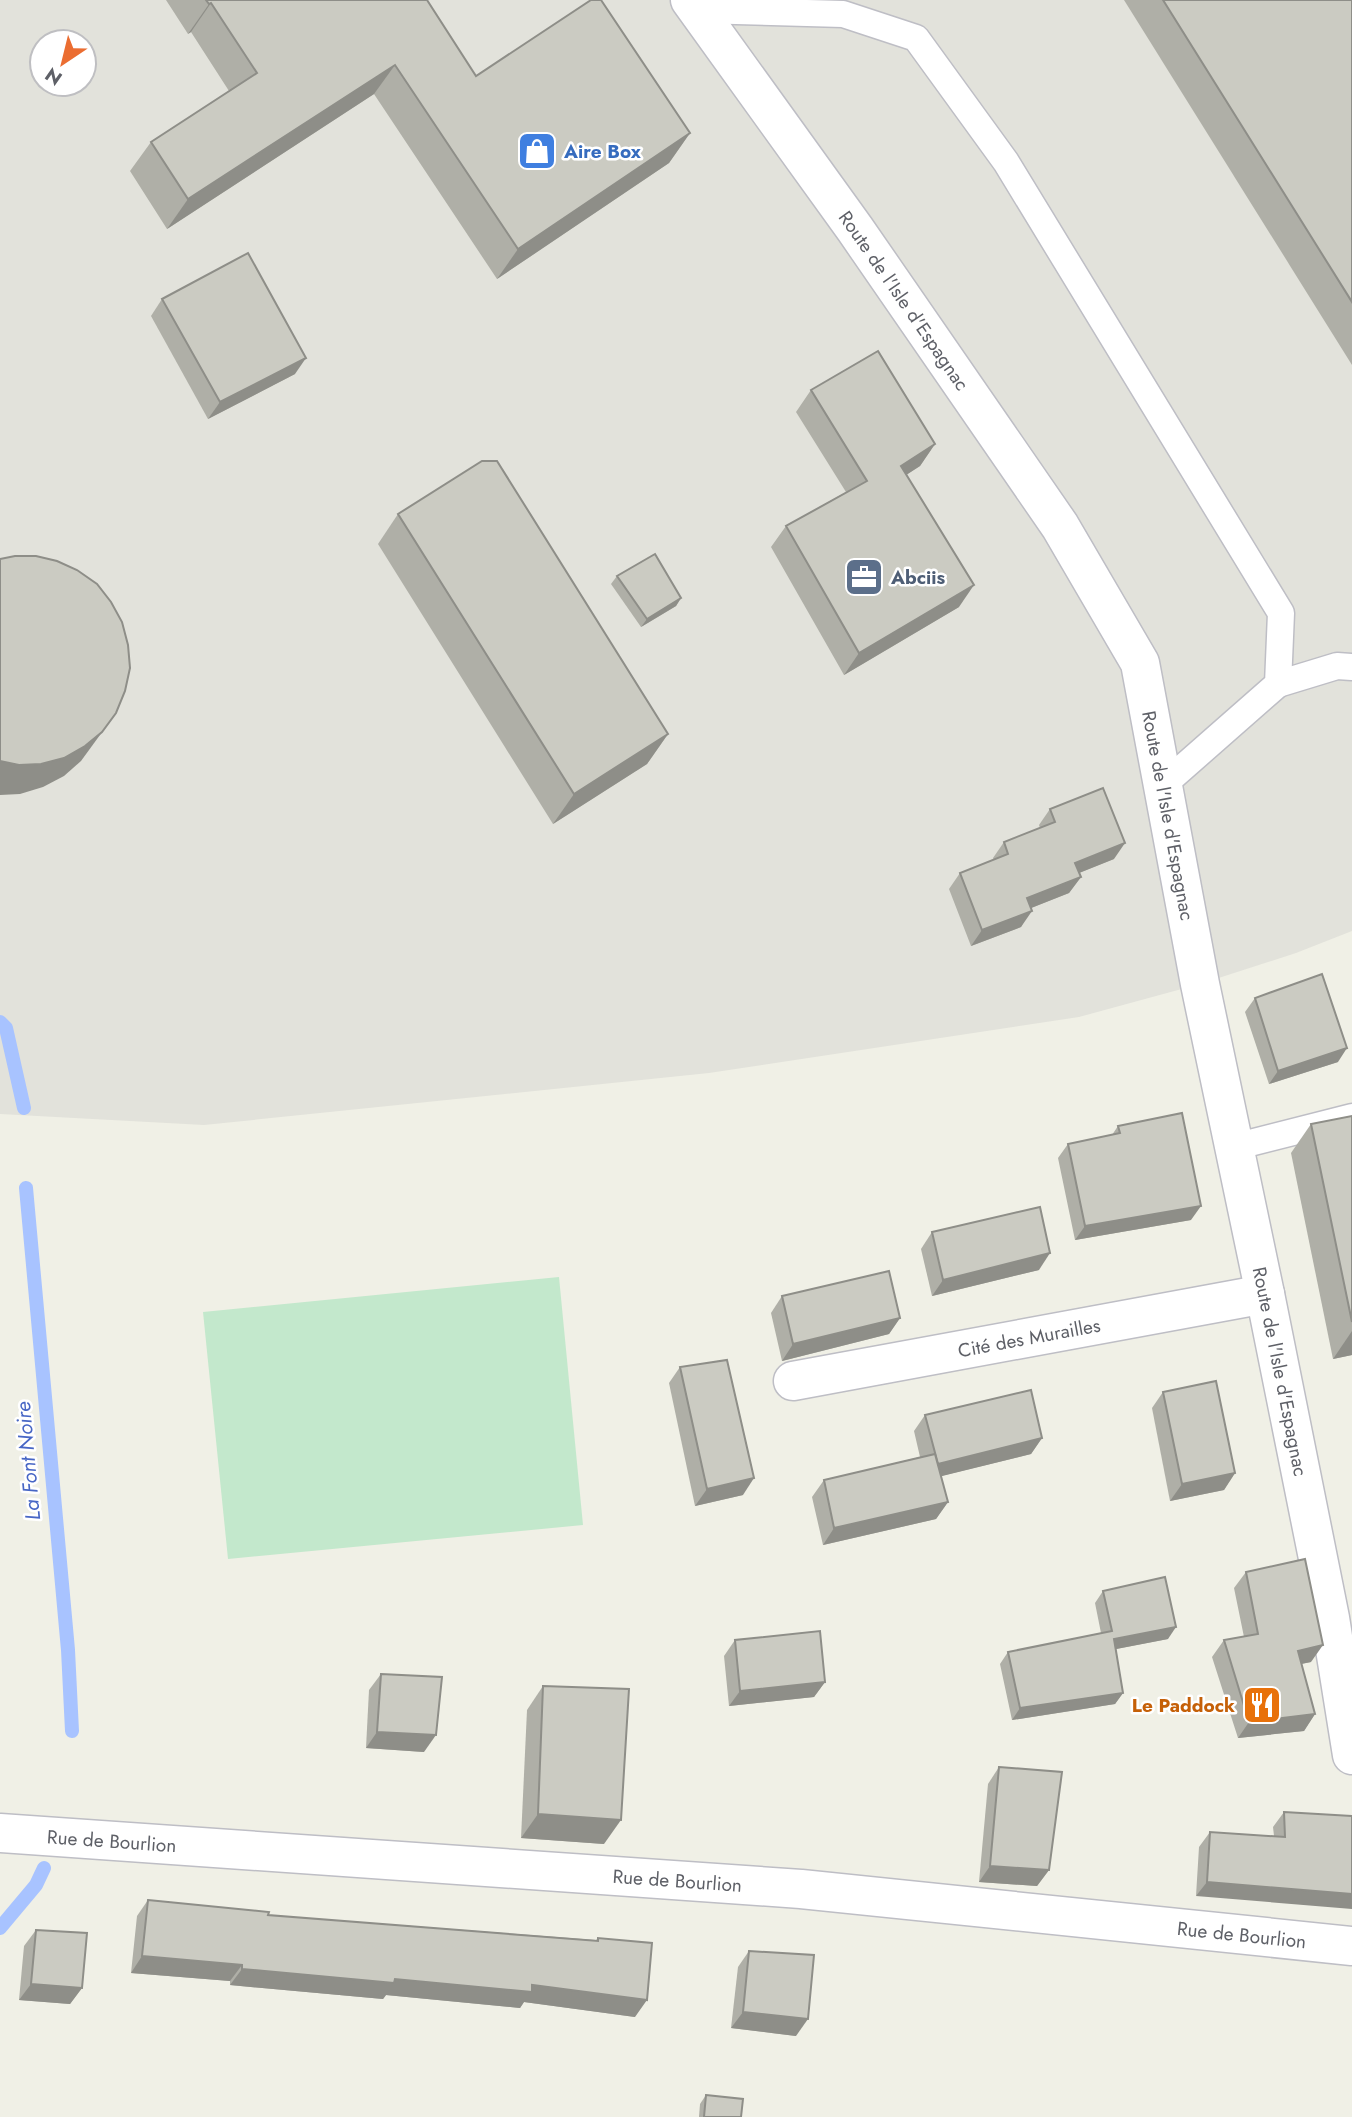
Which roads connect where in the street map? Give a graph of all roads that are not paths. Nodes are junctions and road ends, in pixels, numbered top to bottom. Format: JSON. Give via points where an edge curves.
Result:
{"nodes":[{"id":1,"x":694,"y":5,"type":"edge"},
{"id":2,"x":1352,"y":667,"type":"edge"},
{"id":3,"x":1278,"y":684,"type":"junction"},
{"id":4,"x":1163,"y":785,"type":"junction"},
{"id":5,"x":1352,"y":1117,"type":"edge"},
{"id":6,"x":1234,"y":1147,"type":"junction"},
{"id":7,"x":1265,"y":1294,"type":"junction"},
{"id":8,"x":793,"y":1381,"type":"dead end"},
{"id":9,"x":1352,"y":1755,"type":"edge"},
{"id":10,"x":0,"y":1833,"type":"edge"},
{"id":11,"x":1352,"y":1946,"type":"edge"}],
"edges":[{"from":1,"to":3,"type":"lane","via":[[843,14],[916,38],[1006,162],[1281,613]]},
{"from":1,"to":4,"type":"street","name":"Route de l'Isle d'Espagnac","via":[[1060,526],[1140,663]]},
{"from":2,"to":3,"type":"lane","via":[[1337,666]]},
{"from":3,"to":4,"type":"lane"},
{"from":4,"to":6,"type":"street","name":"Route de l'Isle d'Espagnac"},
{"from":5,"to":6,"type":"lane"},
{"from":6,"to":7,"type":"street","name":"Route de l'Isle d'Espagnac"},
{"from":7,"to":8,"type":"street","name":"Cité des Murailles"},
{"from":7,"to":9,"type":"street","name":"Route de l'Isle d'Espagnac","via":[[1331,1618]]},
{"from":10,"to":11,"type":"street","name":"Rue de Bourlion","via":[[801,1889]]}]}
